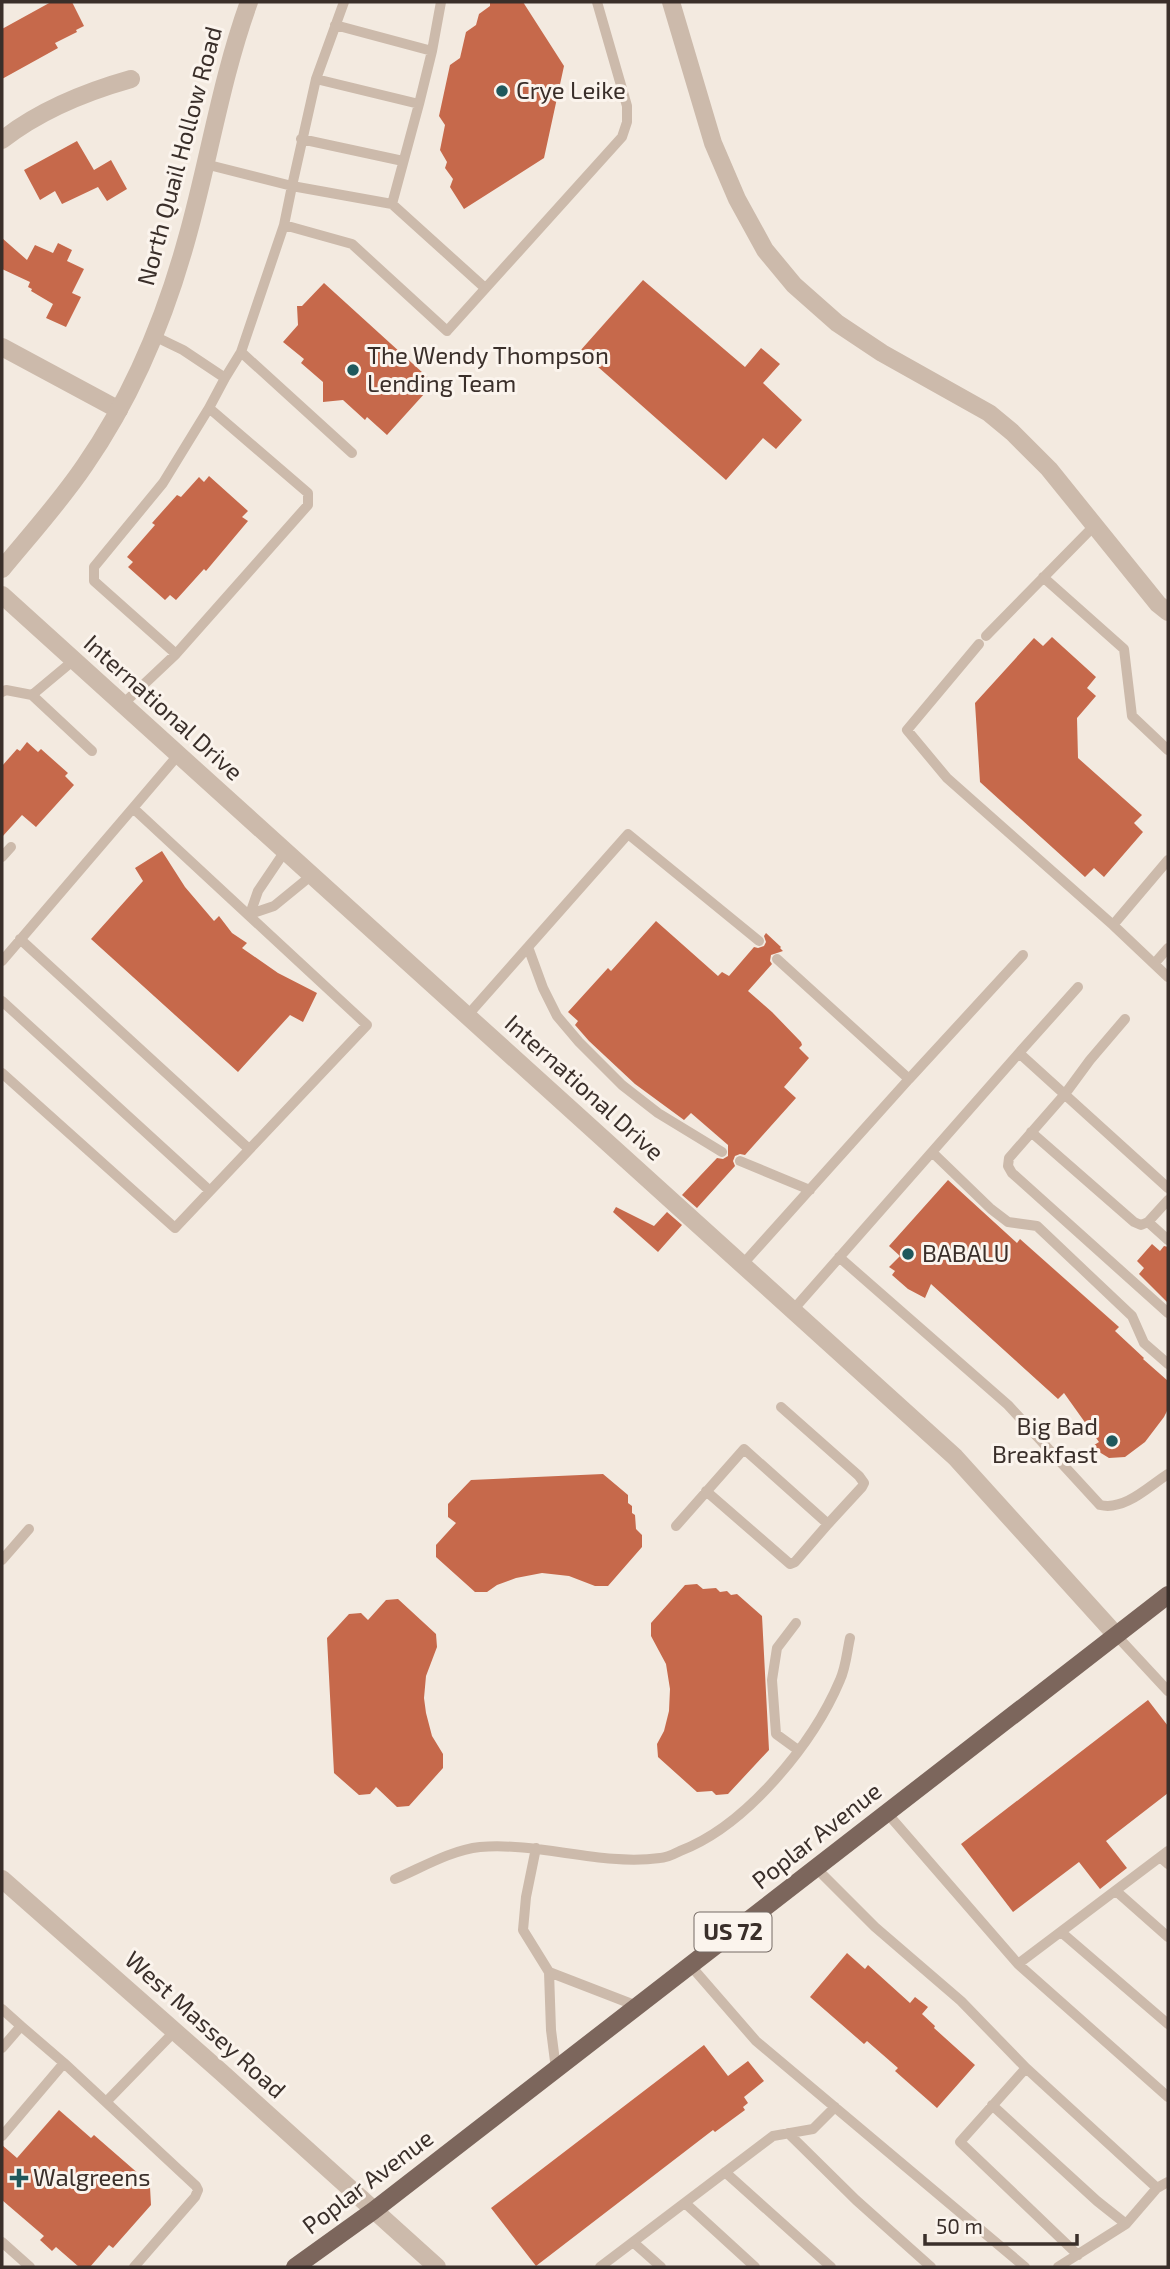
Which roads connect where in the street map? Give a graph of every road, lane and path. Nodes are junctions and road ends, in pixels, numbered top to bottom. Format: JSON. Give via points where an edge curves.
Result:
{"nodes":[{"id":1,"x":249,"y":2,"type":"edge"},
{"id":2,"x":344,"y":2,"type":"edge"},
{"id":3,"x":441,"y":2,"type":"edge"},
{"id":4,"x":597,"y":2,"type":"edge"},
{"id":5,"x":671,"y":2,"type":"edge"},
{"id":6,"x":335,"y":26,"type":"junction"},
{"id":7,"x":432,"y":51,"type":"junction"},
{"id":8,"x":131,"y":79,"type":"dead end"},
{"id":9,"x":316,"y":79,"type":"junction"},
{"id":10,"x":419,"y":104,"type":"junction"},
{"id":11,"x":302,"y":139,"type":"junction"},
{"id":12,"x":2,"y":140,"type":"edge"},
{"id":13,"x":403,"y":161,"type":"junction"},
{"id":14,"x":205,"y":164,"type":"junction"},
{"id":15,"x":292,"y":186,"type":"junction"},
{"id":16,"x":392,"y":204,"type":"junction"},
{"id":17,"x":284,"y":225,"type":"junction"},
{"id":18,"x":485,"y":288,"type":"junction"},
{"id":19,"x":154,"y":336,"type":"junction"},
{"id":20,"x":2,"y":347,"type":"edge"},
{"id":21,"x":241,"y":352,"type":"junction"},
{"id":22,"x":225,"y":378,"type":"junction"},
{"id":23,"x":209,"y":408,"type":"junction"},
{"id":24,"x":119,"y":410,"type":"junction"},
{"id":25,"x":352,"y":453,"type":"dead end"},
{"id":26,"x":1094,"y":526,"type":"junction"},
{"id":27,"x":2,"y":569,"type":"edge"},
{"id":28,"x":1043,"y":577,"type":"junction"},
{"id":29,"x":2,"y":595,"type":"edge"},
{"id":30,"x":1168,"y":612,"type":"edge"},
{"id":31,"x":986,"y":636,"type":"dead end"},
{"id":32,"x":979,"y":644,"type":"dead end"},
{"id":33,"x":176,"y":654,"type":"junction"},
{"id":34,"x":74,"y":660,"type":"junction"},
{"id":35,"x":2,"y":692,"type":"edge"},
{"id":36,"x":32,"y":695,"type":"junction"},
{"id":37,"x":123,"y":704,"type":"junction"},
{"id":38,"x":1168,"y":750,"type":"edge"},
{"id":39,"x":92,"y":751,"type":"dead end"},
{"id":40,"x":179,"y":754,"type":"junction"},
{"id":41,"x":133,"y":808,"type":"junction"},
{"id":42,"x":11,"y":847,"type":"dead end"},
{"id":43,"x":285,"y":851,"type":"junction"},
{"id":44,"x":2,"y":857,"type":"edge"},
{"id":45,"x":1168,"y":860,"type":"edge"},
{"id":46,"x":312,"y":875,"type":"junction"},
{"id":47,"x":250,"y":914,"type":"junction"},
{"id":48,"x":1113,"y":925,"type":"junction"},
{"id":49,"x":20,"y":939,"type":"junction"},
{"id":50,"x":759,"y":941,"type":"dead end"},
{"id":51,"x":528,"y":947,"type":"junction"},
{"id":52,"x":1168,"y":948,"type":"edge"},
{"id":53,"x":1023,"y":955,"type":"dead end"},
{"id":54,"x":777,"y":959,"type":"dead end"},
{"id":55,"x":2,"y":961,"type":"edge"},
{"id":56,"x":1154,"y":964,"type":"junction"},
{"id":57,"x":1168,"y":977,"type":"edge"},
{"id":58,"x":1078,"y":987,"type":"dead end"},
{"id":59,"x":2,"y":1001,"type":"edge"},
{"id":60,"x":467,"y":1016,"type":"junction"},
{"id":61,"x":1125,"y":1019,"type":"dead end"},
{"id":62,"x":1019,"y":1053,"type":"junction"},
{"id":63,"x":2,"y":1073,"type":"edge"},
{"id":64,"x":909,"y":1079,"type":"junction"},
{"id":65,"x":1065,"y":1094,"type":"junction"},
{"id":66,"x":1031,"y":1132,"type":"junction"},
{"id":67,"x":249,"y":1149,"type":"junction"},
{"id":68,"x":722,"y":1152,"type":"dead end"},
{"id":69,"x":932,"y":1152,"type":"junction"},
{"id":70,"x":740,"y":1161,"type":"dead end"},
{"id":71,"x":1168,"y":1188,"type":"edge"},
{"id":72,"x":810,"y":1190,"type":"junction"},
{"id":73,"x":210,"y":1191,"type":"junction"},
{"id":74,"x":1168,"y":1200,"type":"edge"},
{"id":75,"x":1148,"y":1222,"type":"junction"},
{"id":76,"x":1168,"y":1240,"type":"edge"},
{"id":77,"x":839,"y":1257,"type":"junction"},
{"id":78,"x":742,"y":1265,"type":"junction"},
{"id":79,"x":793,"y":1310,"type":"junction"},
{"id":80,"x":1168,"y":1313,"type":"edge"},
{"id":81,"x":1168,"y":1364,"type":"edge"},
{"id":82,"x":780,"y":1407,"type":"dead end"},
{"id":83,"x":1168,"y":1474,"type":"edge"},
{"id":84,"x":706,"y":1491,"type":"junction"},
{"id":85,"x":828,"y":1524,"type":"junction"},
{"id":86,"x":676,"y":1526,"type":"dead end"},
{"id":87,"x":29,"y":1529,"type":"dead end"},
{"id":88,"x":2,"y":1560,"type":"edge"},
{"id":89,"x":1168,"y":1594,"type":"edge"},
{"id":90,"x":796,"y":1623,"type":"dead end"},
{"id":91,"x":1116,"y":1635,"type":"junction"},
{"id":92,"x":850,"y":1638,"type":"dead end"},
{"id":93,"x":1168,"y":1691,"type":"edge"},
{"id":94,"x":798,"y":1750,"type":"junction"},
{"id":95,"x":887,"y":1813,"type":"junction"},
{"id":96,"x":536,"y":1848,"type":"junction"},
{"id":97,"x":1166,"y":1857,"type":"edge"},
{"id":98,"x":816,"y":1868,"type":"junction"},
{"id":99,"x":2,"y":1879,"type":"edge"},
{"id":100,"x":395,"y":1879,"type":"dead end"},
{"id":101,"x":1116,"y":1891,"type":"junction"},
{"id":102,"x":1061,"y":1932,"type":"junction"},
{"id":103,"x":1168,"y":1937,"type":"edge"},
{"id":104,"x":1018,"y":1964,"type":"junction"},
{"id":105,"x":690,"y":1965,"type":"junction"},
{"id":106,"x":550,"y":1972,"type":"junction"},
{"id":107,"x":637,"y":2006,"type":"junction"},
{"id":108,"x":2,"y":2009,"type":"edge"},
{"id":109,"x":1168,"y":2024,"type":"edge"},
{"id":110,"x":21,"y":2026,"type":"junction"},
{"id":111,"x":175,"y":2031,"type":"junction"},
{"id":112,"x":2,"y":2048,"type":"edge"},
{"id":113,"x":64,"y":2063,"type":"junction"},
{"id":114,"x":1026,"y":2068,"type":"junction"},
{"id":115,"x":556,"y":2069,"type":"junction"},
{"id":116,"x":1168,"y":2098,"type":"edge"},
{"id":117,"x":106,"y":2102,"type":"junction"},
{"id":118,"x":992,"y":2105,"type":"junction"},
{"id":119,"x":835,"y":2107,"type":"junction"},
{"id":120,"x":788,"y":2133,"type":"junction"},
{"id":121,"x":2,"y":2136,"type":"edge"},
{"id":122,"x":725,"y":2172,"type":"junction"},
{"id":123,"x":1168,"y":2182,"type":"edge"},
{"id":124,"x":1157,"y":2188,"type":"junction"},
{"id":125,"x":685,"y":2203,"type":"junction"},
{"id":126,"x":373,"y":2211,"type":"junction"},
{"id":127,"x":1126,"y":2224,"type":"junction"},
{"id":128,"x":2,"y":2242,"type":"edge"},
{"id":129,"x":633,"y":2242,"type":"junction"},
{"id":130,"x":1078,"y":2255,"type":"junction"},
{"id":131,"x":30,"y":2267,"type":"edge"},
{"id":132,"x":134,"y":2267,"type":"edge"},
{"id":133,"x":295,"y":2267,"type":"edge"},
{"id":134,"x":437,"y":2267,"type":"edge"},
{"id":135,"x":600,"y":2267,"type":"edge"},
{"id":136,"x":661,"y":2267,"type":"edge"},
{"id":137,"x":755,"y":2267,"type":"edge"},
{"id":138,"x":831,"y":2267,"type":"edge"},
{"id":139,"x":931,"y":2267,"type":"edge"},
{"id":140,"x":1025,"y":2267,"type":"edge"},
{"id":141,"x":1058,"y":2267,"type":"edge"}],
"edges":[{"from":1,"to":14,"type":"street","name":"North Quail Hollow Road","via":[[226,72]]},
{"from":2,"to":6,"type":"lane"},
{"from":3,"to":7,"type":"lane"},
{"from":4,"to":18,"type":"lane","via":[[627,106],[622,137]]},
{"from":5,"to":26,"type":"street","via":[[713,144],[765,250],[794,285],[837,323],[989,413],[1012,432],[1049,469]]},
{"from":6,"to":7,"type":"lane"},
{"from":6,"to":9,"type":"lane"},
{"from":7,"to":10,"type":"lane"},
{"from":8,"to":12,"type":"street","via":[[52,108]]},
{"from":9,"to":10,"type":"lane"},
{"from":9,"to":11,"type":"lane"},
{"from":10,"to":13,"type":"lane"},
{"from":11,"to":13,"type":"lane"},
{"from":11,"to":15,"type":"lane"},
{"from":13,"to":16,"type":"lane"},
{"from":14,"to":15,"type":"lane"},
{"from":14,"to":19,"type":"street","name":"North Quail Hollow Road","via":[[187,239]]},
{"from":15,"to":16,"type":"lane"},
{"from":15,"to":17,"type":"lane"},
{"from":16,"to":18,"type":"lane"},
{"from":17,"to":18,"type":"lane","via":[[352,244],[447,331]]},
{"from":17,"to":21,"type":"lane"},
{"from":19,"to":22,"type":"lane"},
{"from":19,"to":24,"type":"street","name":"North Quail Hollow Road"},
{"from":20,"to":24,"type":"street"},
{"from":21,"to":22,"type":"lane"},
{"from":21,"to":25,"type":"lane"},
{"from":22,"to":23,"type":"lane"},
{"from":23,"to":33,"type":"lane","via":[[163,483],[94,567],[94,581]]},
{"from":23,"to":33,"type":"lane","via":[[308,493],[309,505]]},
{"from":24,"to":27,"type":"street","name":"North Quail Hollow Road","via":[[85,465]]},
{"from":26,"to":28,"type":"lane"},
{"from":26,"to":30,"type":"street"},
{"from":28,"to":31,"type":"lane"},
{"from":28,"to":38,"type":"lane","via":[[1124,649],[1132,716]]},
{"from":29,"to":34,"type":"street","name":"International Drive"},
{"from":32,"to":48,"type":"lane","via":[[907,730],[947,778]]},
{"from":33,"to":37,"type":"lane"},
{"from":34,"to":36,"type":"lane"},
{"from":34,"to":37,"type":"street","name":"International Drive"},
{"from":35,"to":36,"type":"lane"},
{"from":36,"to":39,"type":"lane"},
{"from":37,"to":40,"type":"street","name":"International Drive"},
{"from":40,"to":41,"type":"lane"},
{"from":40,"to":43,"type":"street","name":"International Drive"},
{"from":41,"to":47,"type":"lane"},
{"from":41,"to":49,"type":"lane"},
{"from":42,"to":44,"type":"lane"},
{"from":43,"to":46,"type":"street","name":"International Drive"},
{"from":43,"to":47,"type":"lane","via":[[258,891]]},
{"from":45,"to":48,"type":"lane"},
{"from":46,"to":47,"type":"lane","via":[[274,906]]},
{"from":46,"to":60,"type":"street","name":"International Drive"},
{"from":47,"to":67,"type":"lane","via":[[367,1025]]},
{"from":48,"to":56,"type":"lane"},
{"from":49,"to":55,"type":"lane"},
{"from":49,"to":67,"type":"lane"},
{"from":50,"to":51,"type":"lane","via":[[628,834]]},
{"from":51,"to":60,"type":"lane"},
{"from":51,"to":68,"type":"lane","via":[[557,1016],[579,1042],[622,1086]]},
{"from":52,"to":56,"type":"lane"},
{"from":53,"to":64,"type":"lane"},
{"from":54,"to":64,"type":"lane"},
{"from":56,"to":57,"type":"lane"},
{"from":58,"to":62,"type":"lane"},
{"from":59,"to":73,"type":"lane"},
{"from":60,"to":78,"type":"street","name":"International Drive"},
{"from":61,"to":65,"type":"lane"},
{"from":62,"to":65,"type":"lane"},
{"from":62,"to":69,"type":"lane"},
{"from":63,"to":73,"type":"lane","via":[[175,1228]]},
{"from":64,"to":72,"type":"lane"},
{"from":65,"to":66,"type":"lane"},
{"from":65,"to":71,"type":"lane"},
{"from":66,"to":75,"type":"lane","via":[[1133,1222]]},
{"from":66,"to":80,"type":"lane","via":[[1009,1158],[1012,1173]]},
{"from":67,"to":73,"type":"lane"},
{"from":69,"to":77,"type":"lane"},
{"from":69,"to":81,"type":"lane","via":[[1008,1222],[1037,1226],[1132,1316],[1144,1343]]},
{"from":70,"to":72,"type":"lane"},
{"from":72,"to":78,"type":"lane"},
{"from":74,"to":75,"type":"lane"},
{"from":75,"to":76,"type":"lane"},
{"from":77,"to":79,"type":"lane"},
{"from":77,"to":83,"type":"lane","via":[[1008,1405],[1100,1505],[1123,1503]]},
{"from":78,"to":79,"type":"street","name":"International Drive"},
{"from":79,"to":91,"type":"street","name":"International Drive","via":[[956,1457]]},
{"from":82,"to":85,"type":"lane","via":[[864,1483]]},
{"from":84,"to":85,"type":"lane","via":[[789,1564]]},
{"from":84,"to":85,"type":"lane","via":[[744,1450]]},
{"from":84,"to":86,"type":"lane"},
{"from":87,"to":88,"type":"lane"},
{"from":89,"to":91,"type":"main road","name":"Poplar Avenue","number":"US 72"},
{"from":90,"to":94,"type":"lane","via":[[777,1648],[772,1680],[776,1734]]},
{"from":91,"to":93,"type":"lane"},
{"from":91,"to":95,"type":"main road","name":"Poplar Avenue","number":"US 72"},
{"from":92,"to":94,"type":"lane","via":[[841,1678],[818,1724]]},
{"from":94,"to":96,"type":"lane","via":[[781,1774],[733,1820],[701,1843],[662,1858],[623,1859]]},
{"from":95,"to":98,"type":"main road","name":"Poplar Avenue","number":"US 72"},
{"from":95,"to":104,"type":"lane"},
{"from":96,"to":100,"type":"lane","via":[[478,1847]]},
{"from":96,"to":106,"type":"lane","via":[[523,1930]]},
{"from":97,"to":101,"type":"lane"},
{"from":98,"to":105,"type":"main road","name":"Poplar Avenue","number":"US 72"},
{"from":98,"to":114,"type":"lane","via":[[875,1927],[961,2001]]},
{"from":99,"to":111,"type":"street","name":"West Massey Road"},
{"from":101,"to":102,"type":"lane"},
{"from":101,"to":103,"type":"lane"},
{"from":102,"to":104,"type":"lane"},
{"from":102,"to":109,"type":"lane"},
{"from":104,"to":116,"type":"lane"},
{"from":105,"to":107,"type":"main road","name":"Poplar Avenue","number":"US 72"},
{"from":105,"to":119,"type":"lane","via":[[756,2041]]},
{"from":106,"to":107,"type":"lane"},
{"from":106,"to":115,"type":"lane"},
{"from":107,"to":115,"type":"main road","name":"Poplar Avenue","number":"US 72"},
{"from":108,"to":110,"type":"lane"},
{"from":110,"to":112,"type":"lane"},
{"from":110,"to":113,"type":"lane"},
{"from":111,"to":117,"type":"lane"},
{"from":111,"to":126,"type":"street","name":"West Massey Road"},
{"from":113,"to":117,"type":"lane"},
{"from":113,"to":121,"type":"lane"},
{"from":114,"to":118,"type":"lane"},
{"from":114,"to":124,"type":"lane"},
{"from":115,"to":126,"type":"main road","name":"Poplar Avenue","number":"US 72"},
{"from":117,"to":132,"type":"lane","via":[[198,2190]]},
{"from":118,"to":127,"type":"lane"},
{"from":118,"to":130,"type":"lane","via":[[960,2142]]},
{"from":119,"to":120,"type":"lane","via":[[813,2129]]},
{"from":119,"to":140,"type":"lane"},
{"from":120,"to":122,"type":"lane","via":[[773,2136]]},
{"from":120,"to":139,"type":"lane"},
{"from":122,"to":125,"type":"lane"},
{"from":122,"to":138,"type":"lane"},
{"from":123,"to":124,"type":"lane"},
{"from":124,"to":127,"type":"lane"},
{"from":125,"to":129,"type":"lane"},
{"from":125,"to":137,"type":"lane"},
{"from":126,"to":133,"type":"main road","name":"Poplar Avenue","number":"US 72"},
{"from":126,"to":134,"type":"street","name":"West Massey Road"},
{"from":127,"to":130,"type":"lane"},
{"from":128,"to":131,"type":"lane"},
{"from":129,"to":135,"type":"lane"},
{"from":129,"to":136,"type":"lane"},
{"from":130,"to":141,"type":"lane"}]}
